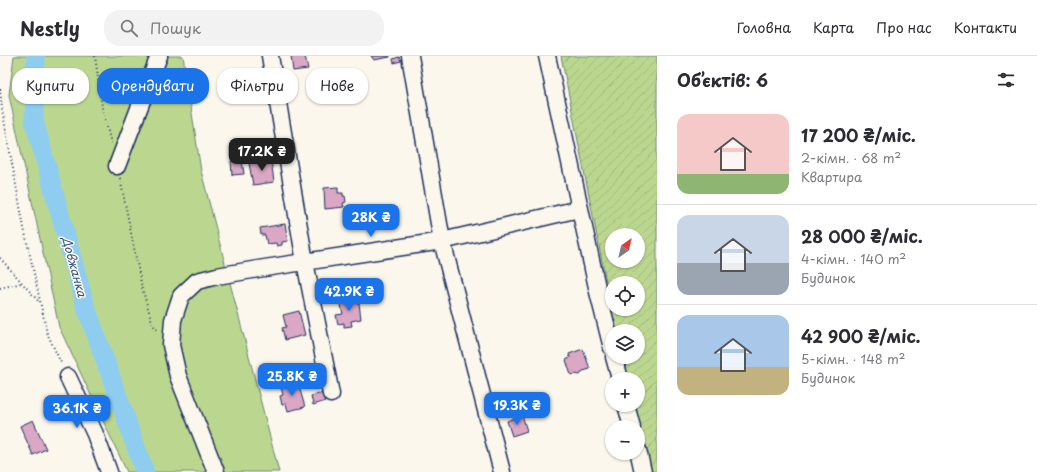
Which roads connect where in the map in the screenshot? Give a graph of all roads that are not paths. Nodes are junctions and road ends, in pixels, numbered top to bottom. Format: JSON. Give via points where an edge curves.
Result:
{"nodes":[{"id":1,"x":160,"y":56,"type":"edge"},
{"id":2,"x":270,"y":56,"type":"edge"},
{"id":3,"x":410,"y":56,"type":"edge"},
{"id":4,"x":546,"y":56,"type":"edge"},
{"id":5,"x":117,"y":166,"type":"road end"},
{"id":6,"x":579,"y":209,"type":"junction"},
{"id":7,"x":442,"y":241,"type":"junction"},
{"id":8,"x":305,"y":262,"type":"junction"},
{"id":9,"x":606,"y":324,"type":"edge"},
{"id":10,"x":68,"y":377,"type":"road end"},
{"id":11,"x":331,"y":394,"type":"dead end"},
{"id":12,"x":640,"y":460,"type":"edge"},
{"id":13,"x":109,"y":472,"type":"edge"},
{"id":14,"x":216,"y":472,"type":"edge"},
{"id":15,"x":502,"y":472,"type":"edge"},
{"id":16,"x":643,"y":472,"type":"edge"}],
"edges":[{"from":1,"to":5,"type":"street"},
{"from":2,"to":8,"type":"street"},
{"from":3,"to":7,"type":"street"},
{"from":4,"to":6,"type":"street"},
{"from":6,"to":7,"type":"street"},
{"from":6,"to":9,"type":"street"},
{"from":7,"to":8,"type":"street"},
{"from":7,"to":15,"type":"street"},
{"from":8,"to":11,"type":"street"},
{"from":8,"to":14,"type":"street","via":[[197,281],[181,296],[173,320],[171,345],[178,376]]},
{"from":10,"to":13,"type":"street","via":[[95,434]]},
{"from":12,"to":16,"type":"street"}]}
